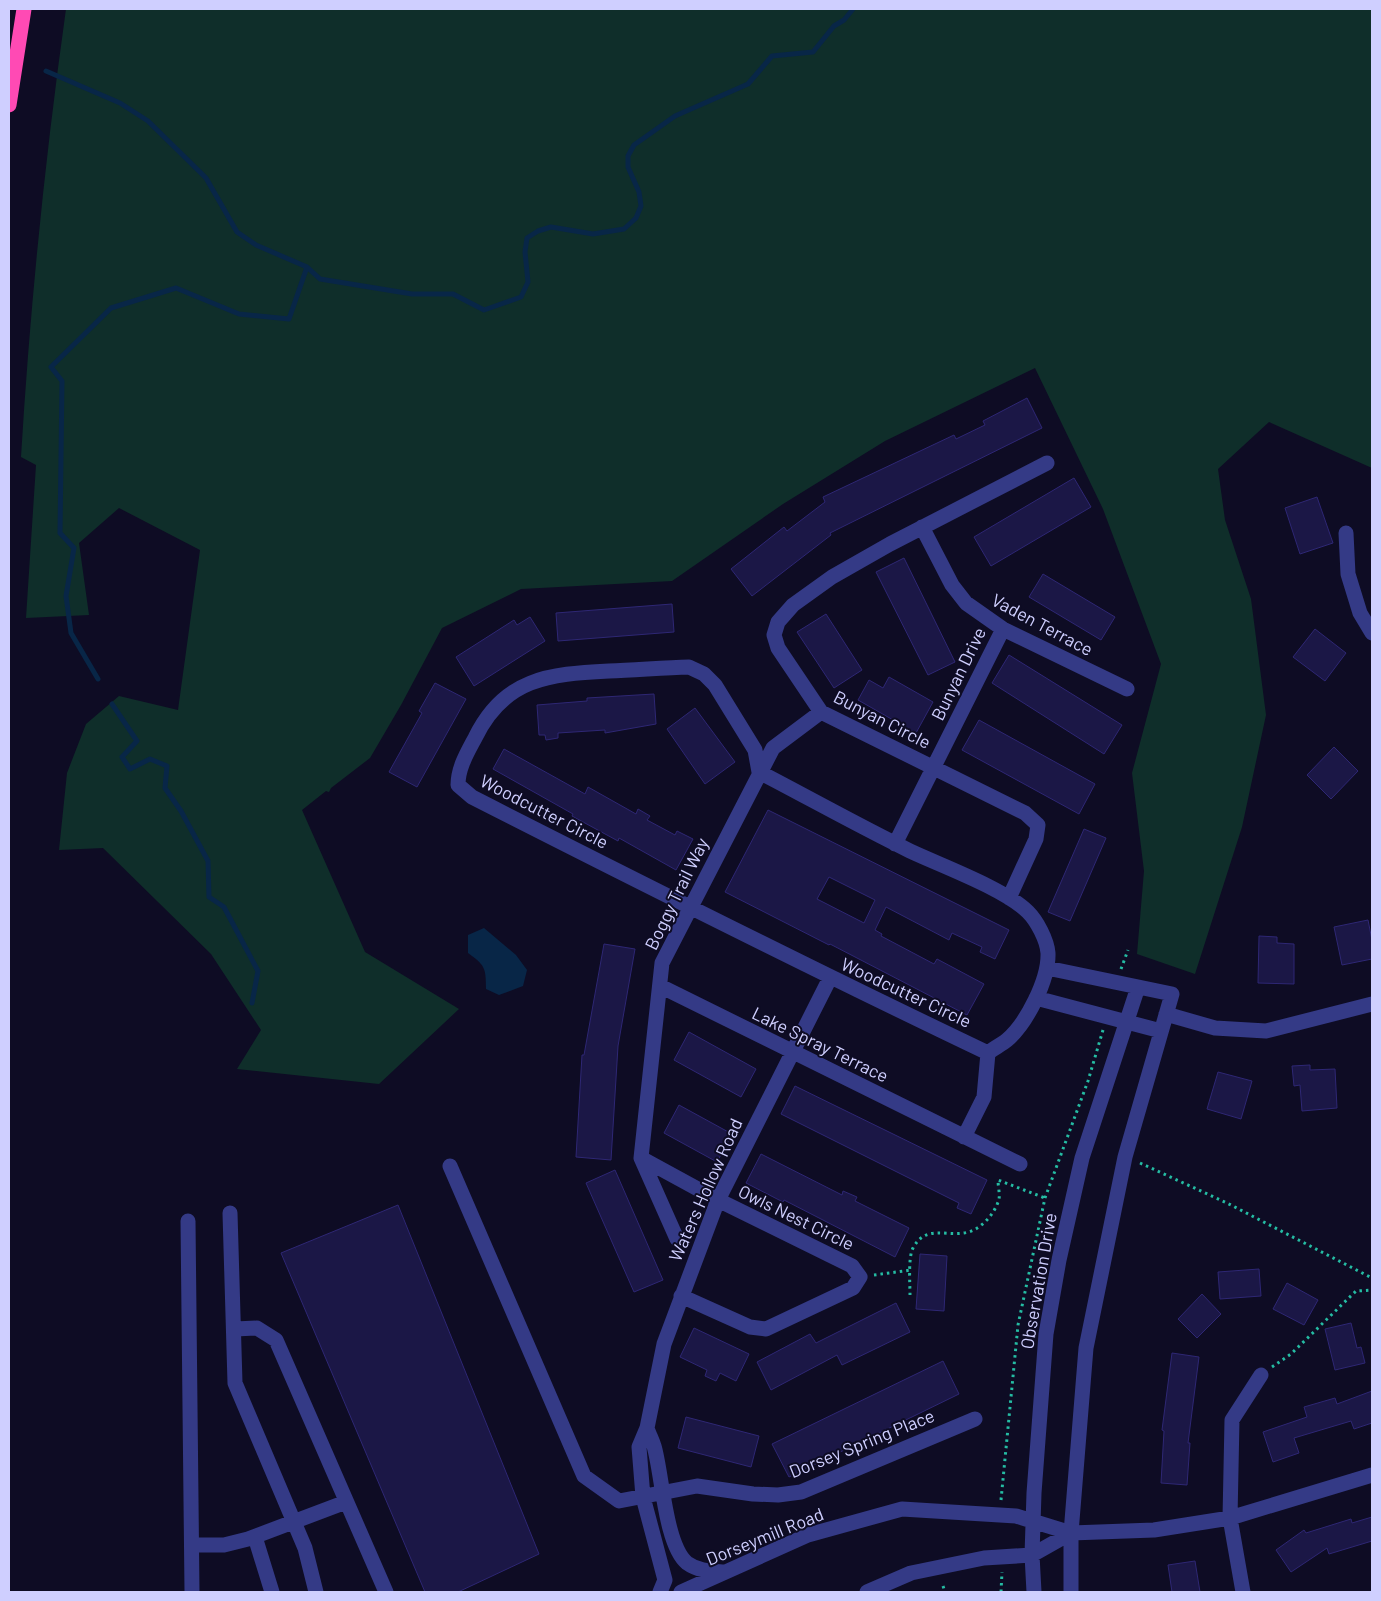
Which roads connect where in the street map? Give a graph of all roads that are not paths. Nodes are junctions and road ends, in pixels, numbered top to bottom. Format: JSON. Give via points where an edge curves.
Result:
{"nodes":[{"id":1,"x":24,"y":9,"type":"edge"},
{"id":2,"x":9,"y":105,"type":"edge"},
{"id":3,"x":1047,"y":463,"type":"dead end"},
{"id":4,"x":922,"y":527,"type":"junction"},
{"id":5,"x":1346,"y":533,"type":"dead end"},
{"id":6,"x":1002,"y":629,"type":"junction"},
{"id":7,"x":1372,"y":633,"type":"edge"},
{"id":8,"x":1127,"y":689,"type":"dead end"},
{"id":9,"x":821,"y":712,"type":"junction"},
{"id":10,"x":934,"y":767,"type":"junction"},
{"id":11,"x":759,"y":772,"type":"junction"},
{"id":12,"x":895,"y":844,"type":"junction"},
{"id":13,"x":1009,"y":898,"type":"junction"},
{"id":14,"x":690,"y":908,"type":"junction"},
{"id":15,"x":1047,"y":968,"type":"junction"},
{"id":16,"x":830,"y":978,"type":"junction"},
{"id":17,"x":660,"y":986,"type":"junction"},
{"id":18,"x":1138,"y":987,"type":"junction"},
{"id":19,"x":1036,"y":998,"type":"junction"},
{"id":20,"x":1372,"y":1004,"type":"edge"},
{"id":21,"x":1166,"y":1014,"type":"junction"},
{"id":22,"x":1128,"y":1020,"type":"junction"},
{"id":23,"x":1161,"y":1031,"type":"junction"},
{"id":24,"x":792,"y":1052,"type":"junction"},
{"id":25,"x":988,"y":1052,"type":"junction"},
{"id":26,"x":964,"y":1137,"type":"junction"},
{"id":27,"x":641,"y":1158,"type":"junction"},
{"id":28,"x":1020,"y":1164,"type":"dead end"},
{"id":29,"x":450,"y":1166,"type":"dead end"},
{"id":30,"x":718,"y":1200,"type":"junction"},
{"id":31,"x":230,"y":1213,"type":"dead end"},
{"id":32,"x":188,"y":1221,"type":"dead end"},
{"id":33,"x":678,"y":1239,"type":"dead end"},
{"id":34,"x":681,"y":1296,"type":"junction"},
{"id":35,"x":235,"y":1329,"type":"junction"},
{"id":36,"x":1261,"y":1375,"type":"road end"},
{"id":37,"x":975,"y":1418,"type":"dead end"},
{"id":38,"x":647,"y":1428,"type":"junction"},
{"id":39,"x":1372,"y":1476,"type":"edge"},
{"id":40,"x":661,"y":1494,"type":"junction"},
{"id":41,"x":643,"y":1497,"type":"junction"},
{"id":42,"x":346,"y":1502,"type":"junction"},
{"id":43,"x":1230,"y":1518,"type":"junction"},
{"id":44,"x":1033,"y":1521,"type":"junction"},
{"id":45,"x":294,"y":1522,"type":"junction"},
{"id":46,"x":1071,"y":1533,"type":"junction"},
{"id":47,"x":255,"y":1537,"type":"junction"},
{"id":48,"x":192,"y":1545,"type":"junction"},
{"id":49,"x":1032,"y":1555,"type":"junction"},
{"id":50,"x":726,"y":1572,"type":"junction"},
{"id":51,"x":192,"y":1592,"type":"edge"},
{"id":52,"x":272,"y":1592,"type":"edge"},
{"id":53,"x":316,"y":1592,"type":"edge"},
{"id":54,"x":386,"y":1592,"type":"edge"},
{"id":55,"x":660,"y":1592,"type":"edge"},
{"id":56,"x":681,"y":1592,"type":"edge"},
{"id":57,"x":867,"y":1592,"type":"edge"},
{"id":58,"x":1034,"y":1592,"type":"edge"},
{"id":59,"x":1071,"y":1592,"type":"edge"},
{"id":60,"x":1243,"y":1592,"type":"edge"}],
"edges":[{"from":1,"to":2,"type":"highway"},
{"from":3,"to":4,"type":"street","name":"Bunyan Circle"},
{"from":4,"to":6,"type":"street","name":"Vaden Terrace","via":[[952,585],[966,603]]},
{"from":4,"to":9,"type":"street","name":"Bunyan Circle","via":[[832,577],[793,605],[778,622],[774,635],[778,648]]},
{"from":5,"to":7,"type":"street","via":[[1348,574],[1360,613]]},
{"from":6,"to":8,"type":"street","name":"Vaden Terrace"},
{"from":6,"to":10,"type":"street","name":"Bunyan Drive"},
{"from":9,"to":10,"type":"street","name":"Bunyan Circle"},
{"from":9,"to":11,"type":"street","name":"Boggy Trail Way","via":[[773,748]]},
{"from":10,"to":12,"type":"street","name":"Bunyan Drive"},
{"from":10,"to":13,"type":"street","name":"Bunyan Circle","via":[[1025,813],[1038,825],[1036,839]]},
{"from":11,"to":12,"type":"street"},
{"from":11,"to":14,"type":"street","name":"Boggy Trail Way"},
{"from":11,"to":14,"type":"street","name":"Woodcutter Circle","via":[[755,750],[715,685],[704,674],[689,667],[565,673],[538,678],[499,703],[483,722],[460,767],[458,785],[463,790]]},
{"from":12,"to":13,"type":"street"},
{"from":13,"to":15,"type":"street","via":[[1029,913],[1041,932],[1048,950]]},
{"from":14,"to":16,"type":"street","name":"Woodcutter Circle"},
{"from":14,"to":17,"type":"street","name":"Boggy Trail Way","via":[[662,963]]},
{"from":15,"to":18,"type":"street"},
{"from":15,"to":19,"type":"street"},
{"from":16,"to":24,"type":"street","name":"Waters Hollow Road"},
{"from":16,"to":25,"type":"street","name":"Woodcutter Circle"},
{"from":17,"to":24,"type":"street","name":"Lake Spray Terrace"},
{"from":17,"to":27,"type":"street","name":"Boggy Trail Way"},
{"from":18,"to":21,"type":"street","via":[[1172,994]]},
{"from":18,"to":22,"type":"street","name":"Observation Drive"},
{"from":19,"to":22,"type":"street"},
{"from":19,"to":25,"type":"street","via":[[1008,1040]]},
{"from":20,"to":21,"type":"street","via":[[1266,1031],[1215,1028]]},
{"from":21,"to":23,"type":"street"},
{"from":22,"to":23,"type":"street"},
{"from":22,"to":44,"type":"street","name":"Observation Drive","via":[[1082,1158],[1059,1260],[1046,1334]]},
{"from":23,"to":46,"type":"street","via":[[1125,1157],[1086,1348]]},
{"from":24,"to":26,"type":"street","name":"Lake Spray Terrace"},
{"from":24,"to":30,"type":"street","name":"Waters Hollow Road"},
{"from":25,"to":26,"type":"street","via":[[984,1096]]},
{"from":26,"to":28,"type":"street","name":"Lake Spray Terrace"},
{"from":27,"to":30,"type":"street","name":"Owls Nest Circle"},
{"from":27,"to":33,"type":"street"},
{"from":29,"to":41,"type":"street","name":"Dorsey Spring Place","via":[[584,1476],[619,1501]]},
{"from":30,"to":34,"type":"street","name":"Waters Hollow Road"},
{"from":30,"to":34,"type":"street","name":"Owls Nest Circle","via":[[852,1266],[860,1277],[853,1288],[766,1329],[750,1327]]},
{"from":31,"to":35,"type":"street"},
{"from":32,"to":48,"type":"street"},
{"from":34,"to":38,"type":"street","name":"Waters Hollow Road","via":[[664,1344]]},
{"from":35,"to":42,"type":"street","via":[[257,1328],[276,1340]]},
{"from":35,"to":45,"type":"street","via":[[235,1382]]},
{"from":36,"to":43,"type":"street","via":[[1232,1420]]},
{"from":37,"to":40,"type":"street","name":"Dorsey Spring Place","via":[[801,1492],[778,1496],[697,1486]]},
{"from":38,"to":40,"type":"street","name":"Waters Hollow Road","via":[[654,1446]]},
{"from":38,"to":41,"type":"street","name":"Waters Hollow Road","via":[[638,1448]]},
{"from":39,"to":43,"type":"street","name":"Dorseymill Road"},
{"from":40,"to":41,"type":"street","name":"Dorsey Spring Place"},
{"from":40,"to":50,"type":"street","name":"Waters Hollow Road","via":[[676,1545],[686,1562],[699,1570]]},
{"from":41,"to":55,"type":"street","name":"Waters Hollow Road","via":[[665,1580]]},
{"from":42,"to":45,"type":"street"},
{"from":42,"to":54,"type":"street"},
{"from":43,"to":46,"type":"street","name":"Dorseymill Road","via":[[1154,1530]]},
{"from":43,"to":60,"type":"street"},
{"from":44,"to":46,"type":"street","name":"Dorseymill Road"},
{"from":44,"to":49,"type":"street","name":"Observation Drive"},
{"from":44,"to":50,"type":"street","name":"Dorseymill Road","via":[[1016,1516],[902,1509],[808,1535]]},
{"from":45,"to":47,"type":"street"},
{"from":45,"to":53,"type":"street","via":[[305,1548]]},
{"from":46,"to":49,"type":"street","name":"Dorseymill Road"},
{"from":46,"to":59,"type":"street"},
{"from":47,"to":48,"type":"street","via":[[224,1545]]},
{"from":47,"to":52,"type":"street"},
{"from":48,"to":51,"type":"street"},
{"from":49,"to":57,"type":"street","name":"Dorseymill Road","via":[[984,1558],[911,1573]]},
{"from":49,"to":58,"type":"street","name":"Observation Drive"},
{"from":50,"to":56,"type":"street","name":"Dorseymill Road"}]}
